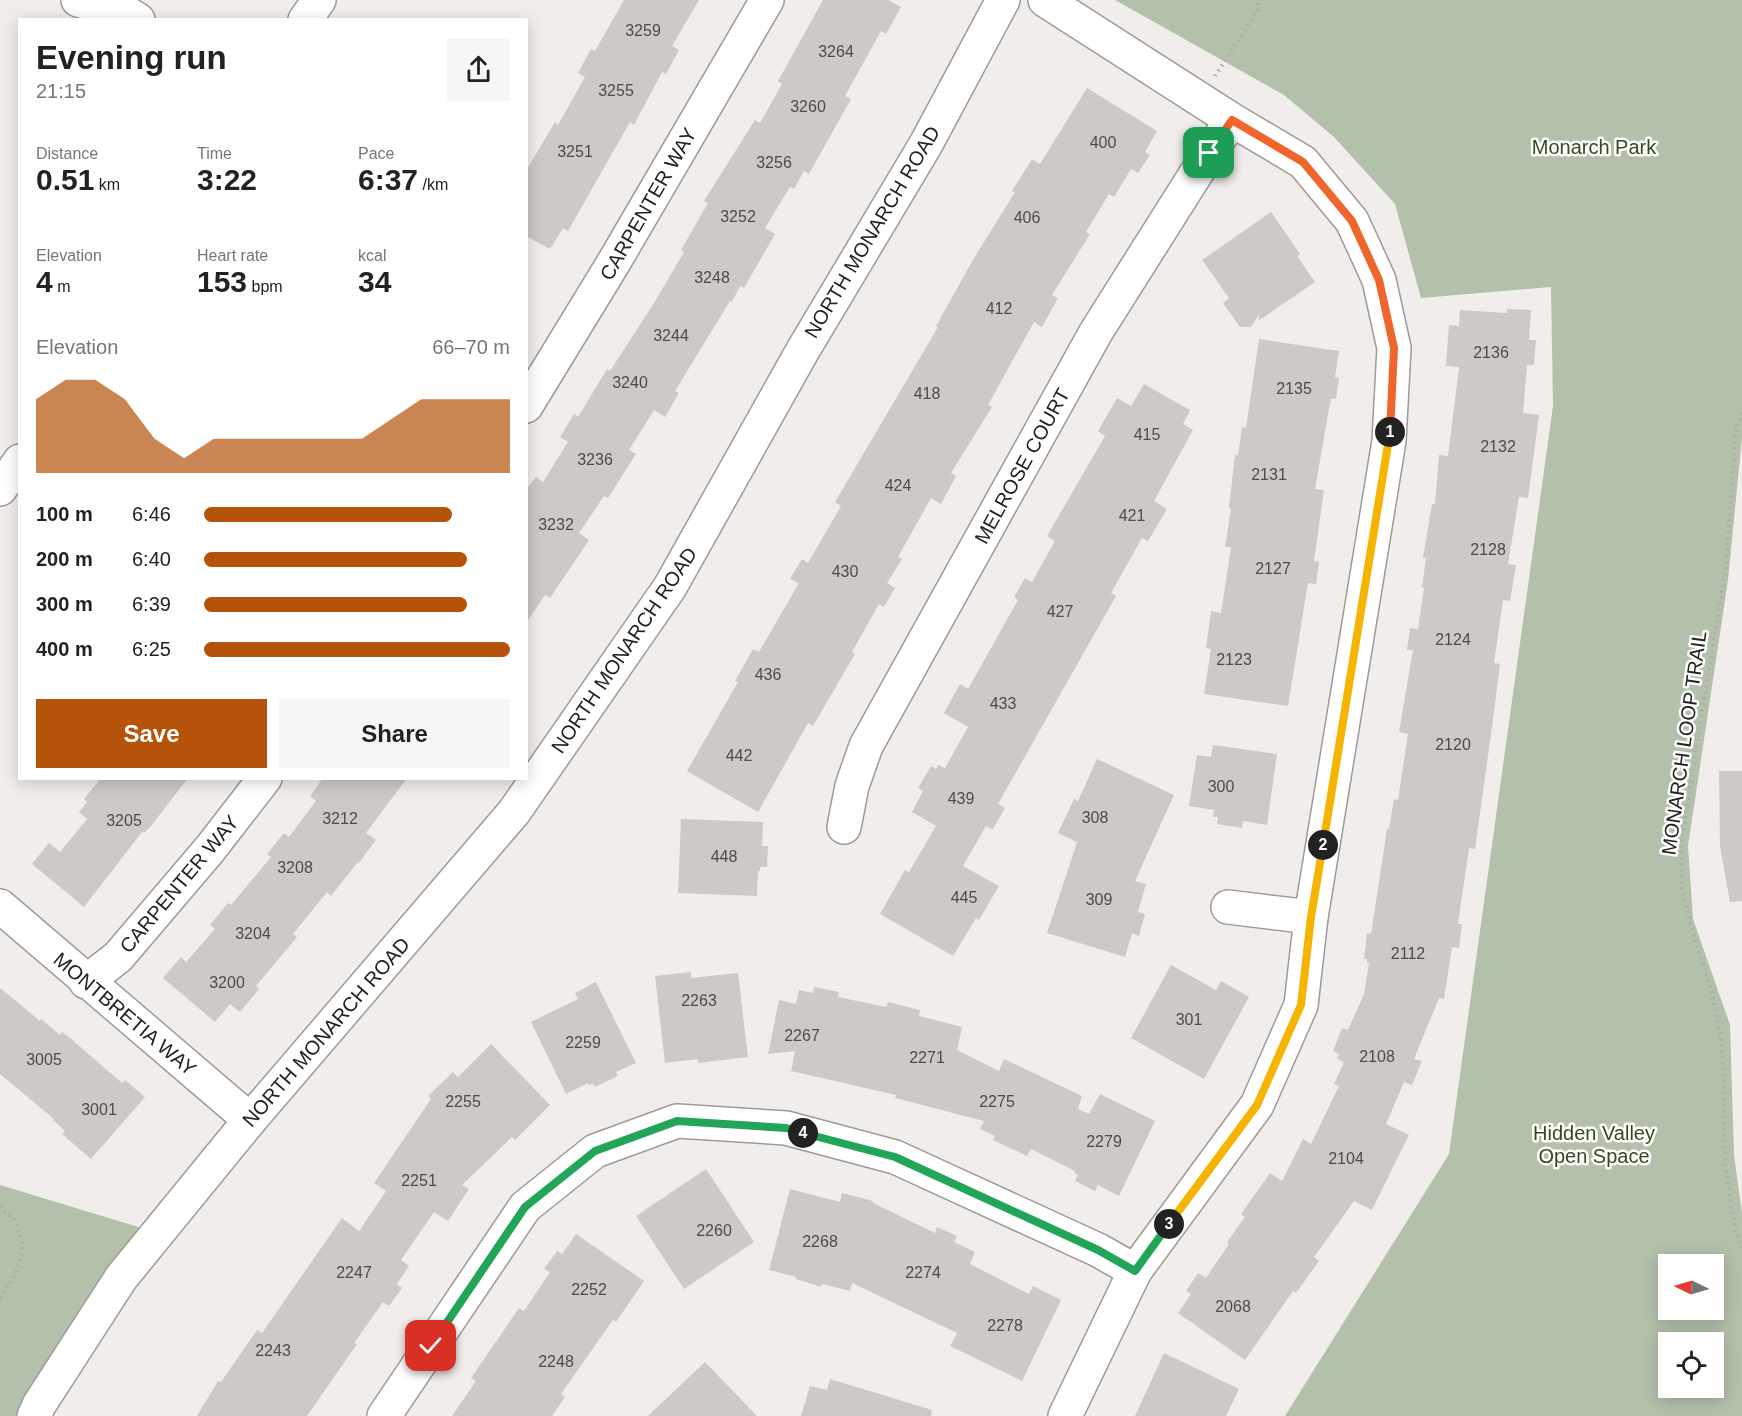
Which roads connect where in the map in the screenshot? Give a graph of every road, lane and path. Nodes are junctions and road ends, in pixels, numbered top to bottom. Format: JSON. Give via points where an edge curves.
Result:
{"nodes":[{"id":1,"x":78,"y":0,"type":"edge"},
{"id":2,"x":319,"y":0,"type":"edge"},
{"id":3,"x":767,"y":0,"type":"edge"},
{"id":4,"x":1003,"y":0,"type":"edge"},
{"id":5,"x":1045,"y":0,"type":"edge"},
{"id":6,"x":1258,"y":0,"type":"edge"},
{"id":7,"x":135,"y":18,"type":"edge"},
{"id":8,"x":306,"y":18,"type":"edge"},
{"id":9,"x":1200,"y":99,"type":"junction"},
{"id":10,"x":1232,"y":120,"type":"junction"},
{"id":11,"x":528,"y":403,"type":"edge"},
{"id":12,"x":1742,"y":413,"type":"edge"},
{"id":13,"x":18,"y":464,"type":"edge"},
{"id":14,"x":0,"y":489,"type":"edge"},
{"id":15,"x":263,"y":780,"type":"edge"},
{"id":16,"x":844,"y":827,"type":"dead end"},
{"id":17,"x":0,"y":906,"type":"edge"},
{"id":18,"x":1228,"y":907,"type":"dead end"},
{"id":19,"x":1311,"y":917,"type":"junction"},
{"id":20,"x":86,"y":982,"type":"junction"},
{"id":21,"x":250,"y":1120,"type":"junction"},
{"id":22,"x":0,"y":1207,"type":"edge"},
{"id":23,"x":1742,"y":1252,"type":"edge"},
{"id":24,"x":1135,"y":1271,"type":"junction"},
{"id":25,"x":0,"y":1298,"type":"edge"},
{"id":26,"x":34,"y":1416,"type":"edge"},
{"id":27,"x":384,"y":1416,"type":"edge"},
{"id":28,"x":1065,"y":1416,"type":"edge"}],
"edges":[{"from":1,"to":7,"type":"street"},
{"from":2,"to":8,"type":"street"},
{"from":3,"to":11,"type":"street","name":"CARPENTER WAY"},
{"from":4,"to":21,"type":"street","name":"NORTH MONARCH ROAD","via":[[926,144],[803,350],[670,586],[514,812]]},
{"from":5,"to":9,"type":"street"},
{"from":6,"to":9,"type":"path","via":[[1258,10]]},
{"from":9,"to":10,"type":"street"},
{"from":10,"to":16,"type":"street","name":"MELROSE COURT","via":[[1096,332],[866,746],[852,786]]},
{"from":10,"to":19,"type":"street","via":[[1303,162],[1352,221],[1379,280],[1394,348],[1389,441]]},
{"from":12,"to":23,"type":"path","name":"MONARCH LOOP TRAIL","via":[[1736,427],[1726,566],[1682,837],[1682,889],[1713,996],[1723,1055],[1725,1168]]},
{"from":13,"to":14,"type":"street"},
{"from":15,"to":20,"type":"street","name":"CARPENTER WAY","via":[[118,957]]},
{"from":17,"to":20,"type":"street","name":"MONTBRETIA WAY"},
{"from":18,"to":19,"type":"street"},
{"from":19,"to":24,"type":"street","via":[[1301,1005],[1257,1105]]},
{"from":20,"to":21,"type":"street","name":"MONTBRETIA WAY"},
{"from":21,"to":26,"type":"street","name":"NORTH MONARCH ROAD","via":[[121,1278]]},
{"from":22,"to":25,"type":"path","via":[[13,1219],[21,1235],[21,1258]]},
{"from":24,"to":27,"type":"street","via":[[1098,1250],[895,1157],[786,1128],[677,1121],[595,1151],[525,1207]]},
{"from":24,"to":28,"type":"street"}]}
